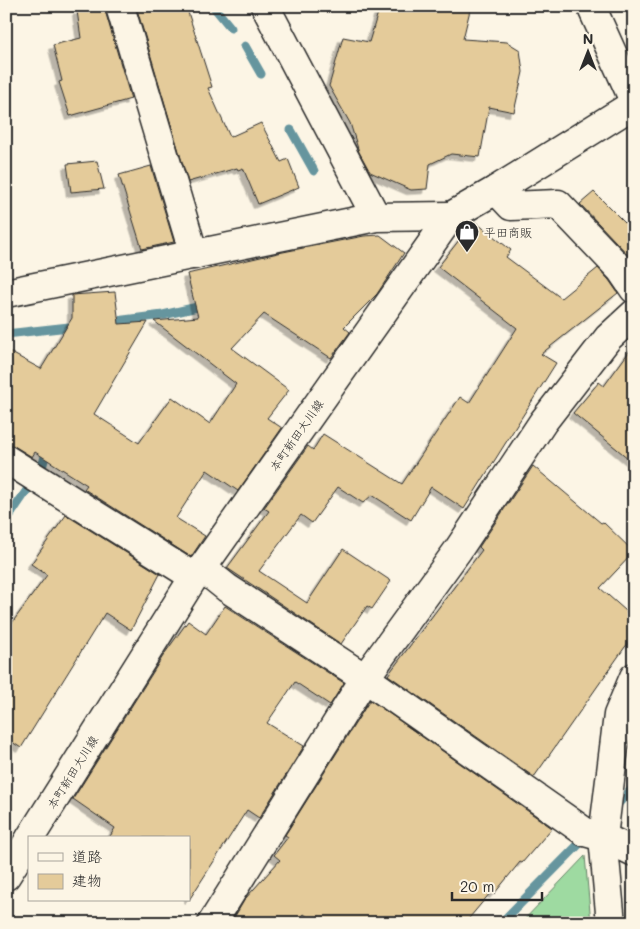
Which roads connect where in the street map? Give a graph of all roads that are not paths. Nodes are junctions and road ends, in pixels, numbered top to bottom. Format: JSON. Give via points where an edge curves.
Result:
{"nodes":[{"id":1,"x":265,"y":6,"type":"edge"},
{"id":2,"x":591,"y":6,"type":"edge"},
{"id":3,"x":121,"y":10,"type":"dead end"},
{"id":4,"x":634,"y":102,"type":"edge"},
{"id":5,"x":496,"y":190,"type":"junction"},
{"id":6,"x":451,"y":216,"type":"junction"},
{"id":7,"x":376,"y":217,"type":"junction"},
{"id":8,"x":194,"y":254,"type":"junction"},
{"id":9,"x":634,"y":289,"type":"edge"},
{"id":10,"x":6,"y":293,"type":"edge"},
{"id":11,"x":634,"y":314,"type":"edge"},
{"id":12,"x":6,"y":459,"type":"edge"},
{"id":13,"x":198,"y":573,"type":"junction"},
{"id":14,"x":634,"y":677,"type":"edge"},
{"id":15,"x":365,"y":678,"type":"junction"},
{"id":16,"x":32,"y":836,"type":"edge"},
{"id":17,"x":603,"y":837,"type":"junction"},
{"id":18,"x":28,"y":842,"type":"edge"},
{"id":19,"x":634,"y":852,"type":"edge"},
{"id":20,"x":6,"y":876,"type":"edge"},
{"id":21,"x":212,"y":923,"type":"edge"},
{"id":22,"x":611,"y":923,"type":"edge"}],
"edges":[{"from":1,"to":7,"type":"main road"},
{"from":2,"to":4,"type":"main road"},
{"from":3,"to":8,"type":"main road"},
{"from":4,"to":5,"type":"main road","name":"本町新田大川線"},
{"from":5,"to":6,"type":"main road","name":"本町新田大川線"},
{"from":5,"to":9,"type":"main road","via":[[511,206],[558,204],[621,270]]},
{"from":6,"to":7,"type":"main road"},
{"from":6,"to":13,"type":"main road","name":"本町新田大川線"},
{"from":7,"to":8,"type":"main road"},
{"from":8,"to":10,"type":"main road"},
{"from":11,"to":15,"type":"main road","via":[[608,338],[543,422],[458,550]]},
{"from":12,"to":13,"type":"main road"},
{"from":13,"to":15,"type":"main road","via":[[227,588]]},
{"from":13,"to":16,"type":"main road","name":"本町新田大川線"},
{"from":14,"to":17,"type":"main road","via":[[618,715]]},
{"from":15,"to":17,"type":"main road","via":[[585,832]]},
{"from":15,"to":21,"type":"main road"},
{"from":17,"to":19,"type":"main road"},
{"from":17,"to":22,"type":"main road"},
{"from":18,"to":20,"type":"main road","name":"本町新田大川線"}]}
